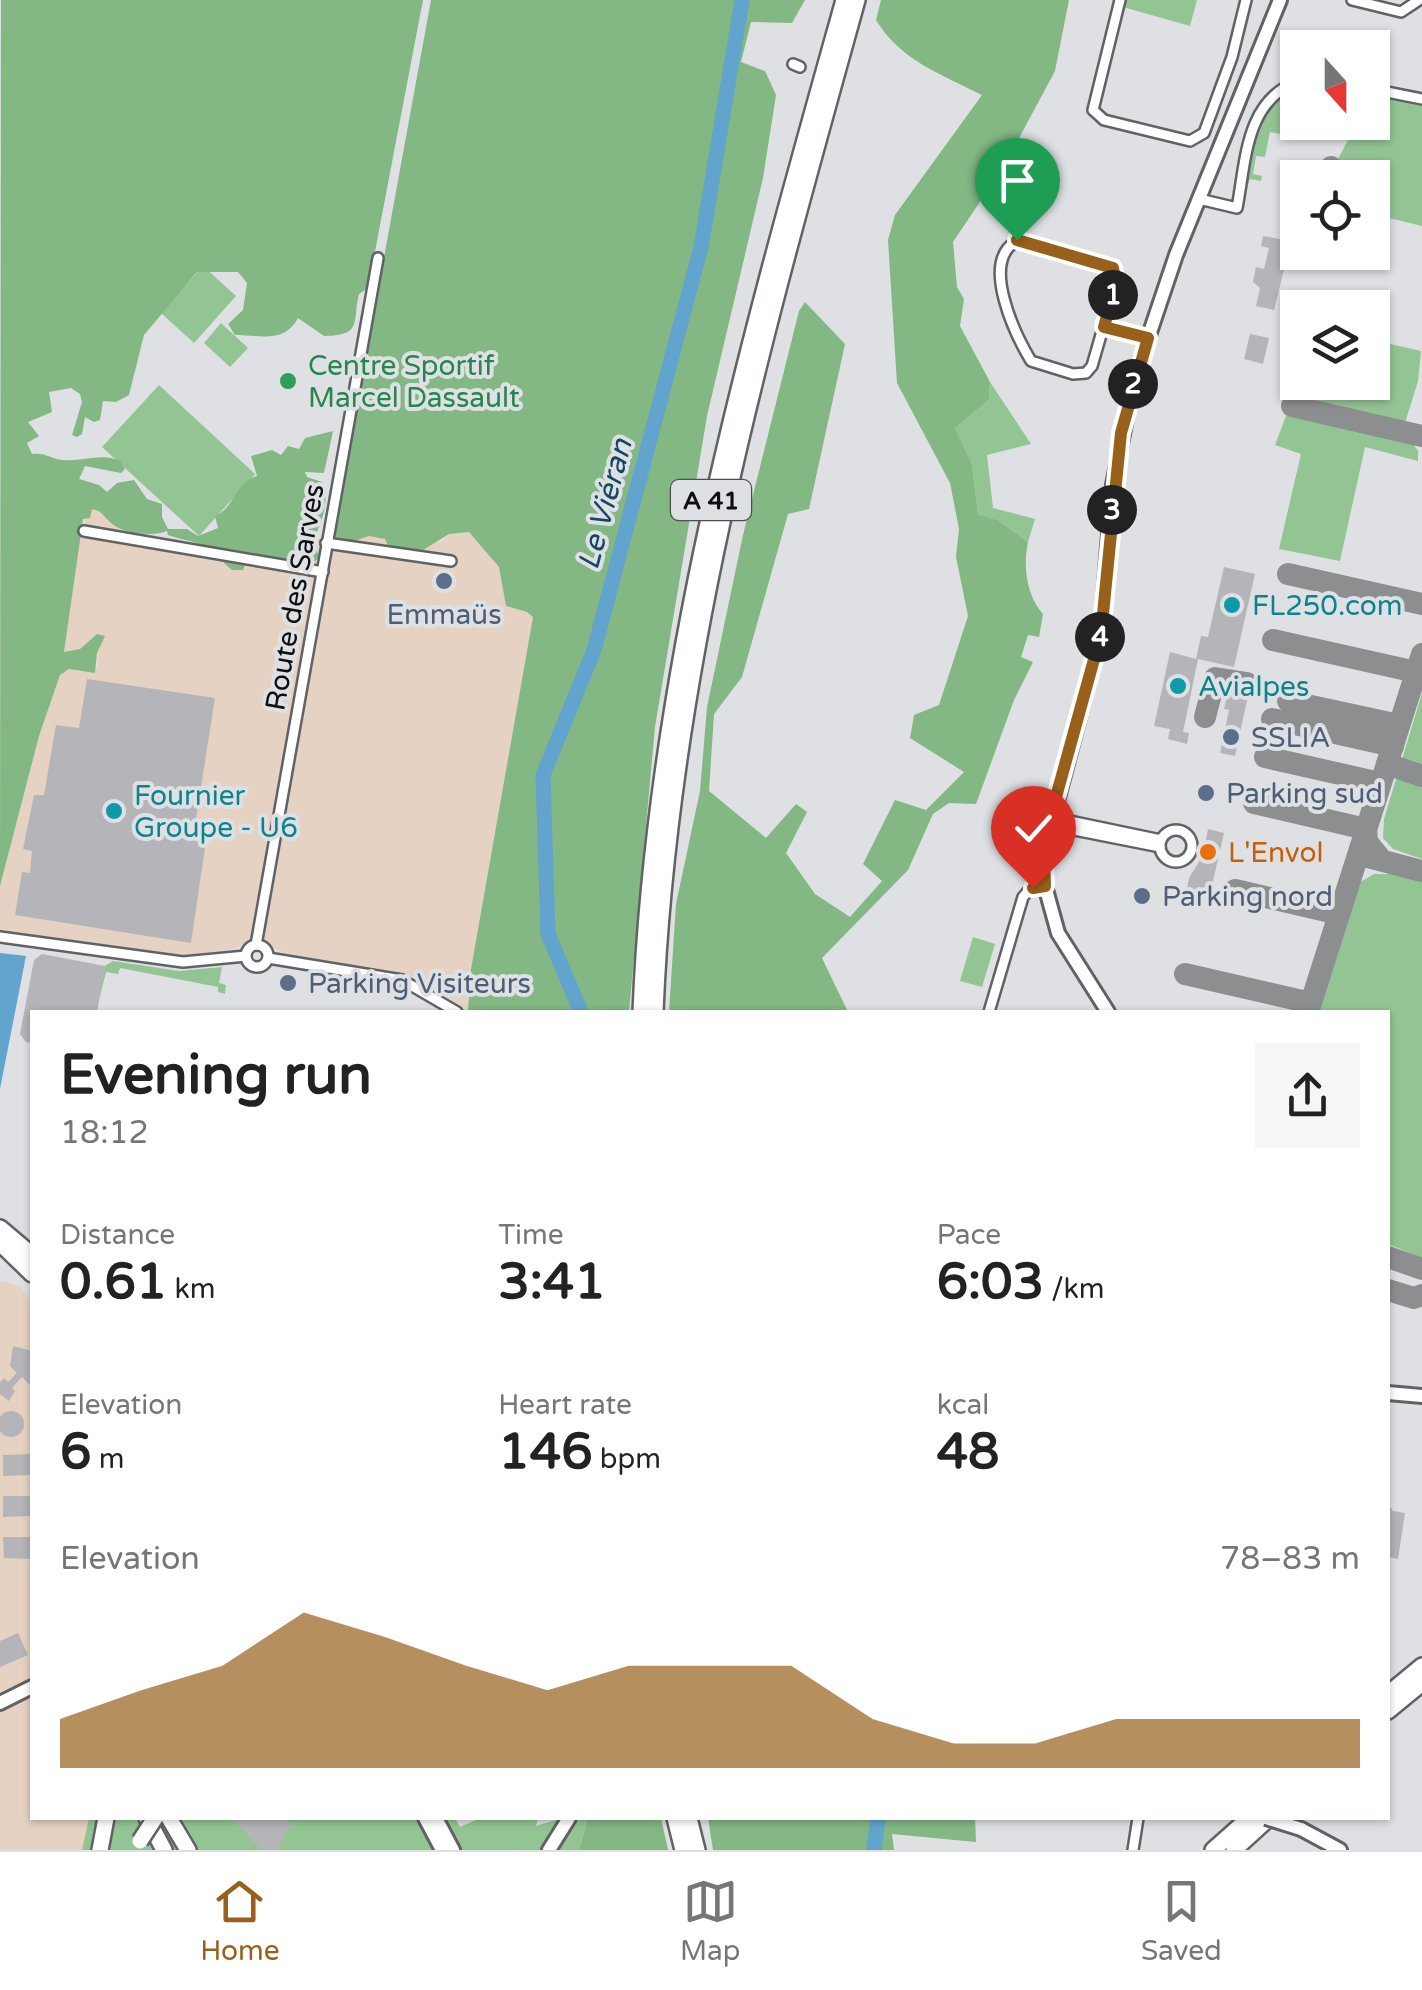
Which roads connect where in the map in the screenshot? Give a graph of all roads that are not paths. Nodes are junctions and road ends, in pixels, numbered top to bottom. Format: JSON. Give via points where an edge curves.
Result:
{"nodes":[{"id":1,"x":844,"y":0,"type":"edge"},
{"id":2,"x":858,"y":0,"type":"edge"},
{"id":3,"x":1120,"y":0,"type":"edge"},
{"id":4,"x":1246,"y":0,"type":"edge"},
{"id":5,"x":1276,"y":0,"type":"edge"},
{"id":6,"x":1352,"y":0,"type":"edge"},
{"id":7,"x":1419,"y":0,"type":"edge"},
{"id":8,"x":1280,"y":91,"type":"edge"},
{"id":9,"x":1390,"y":92,"type":"edge"},
{"id":10,"x":1422,"y":98,"type":"edge"},
{"id":11,"x":1198,"y":199,"type":"junction"},
{"id":12,"x":378,"y":258,"type":"dead end"},
{"id":13,"x":1104,"y":327,"type":"junction"},
{"id":14,"x":1148,"y":338,"type":"junction"},
{"id":15,"x":84,"y":531,"type":"dead end"},
{"id":16,"x":326,"y":543,"type":"junction"},
{"id":17,"x":451,"y":561,"type":"dead end"},
{"id":18,"x":322,"y":572,"type":"junction"},
{"id":19,"x":1050,"y":821,"type":"junction"},
{"id":20,"x":1161,"y":844,"type":"dead end"},
{"id":21,"x":1045,"y":886,"type":"junction"},
{"id":22,"x":0,"y":937,"type":"edge"},
{"id":23,"x":256,"y":945,"type":"junction"},
{"id":24,"x":246,"y":956,"type":"junction"},
{"id":25,"x":268,"y":958,"type":"junction"},
{"id":26,"x":454,"y":1010,"type":"edge"},
{"id":27,"x":641,"y":1010,"type":"edge"},
{"id":28,"x":655,"y":1010,"type":"edge"},
{"id":29,"x":990,"y":1010,"type":"edge"},
{"id":30,"x":1107,"y":1010,"type":"edge"},
{"id":31,"x":0,"y":1228,"type":"edge"},
{"id":32,"x":0,"y":1243,"type":"edge"},
{"id":33,"x":30,"y":1253,"type":"edge"},
{"id":34,"x":30,"y":1272,"type":"edge"},
{"id":35,"x":1390,"y":1394,"type":"edge"},
{"id":36,"x":1422,"y":1396,"type":"edge"},
{"id":37,"x":1403,"y":1398,"type":"junction"},
{"id":38,"x":1390,"y":1403,"type":"edge"},
{"id":39,"x":1422,"y":1666,"type":"edge"},
{"id":40,"x":1422,"y":1683,"type":"edge"},
{"id":41,"x":30,"y":1687,"type":"edge"},
{"id":42,"x":1390,"y":1692,"type":"edge"},
{"id":43,"x":0,"y":1703,"type":"edge"},
{"id":44,"x":1390,"y":1709,"type":"edge"},
{"id":45,"x":106,"y":1820,"type":"edge"},
{"id":46,"x":149,"y":1820,"type":"edge"},
{"id":47,"x":155,"y":1820,"type":"edge"},
{"id":48,"x":170,"y":1820,"type":"edge"},
{"id":49,"x":426,"y":1820,"type":"edge"},
{"id":50,"x":437,"y":1820,"type":"edge"},
{"id":51,"x":568,"y":1820,"type":"edge"},
{"id":52,"x":676,"y":1820,"type":"edge"},
{"id":53,"x":690,"y":1820,"type":"edge"},
{"id":54,"x":1138,"y":1820,"type":"edge"},
{"id":55,"x":1248,"y":1820,"type":"edge"},
{"id":56,"x":1265,"y":1820,"type":"edge"},
{"id":57,"x":1274,"y":1820,"type":"edge"},
{"id":58,"x":136,"y":1845,"type":"edge"},
{"id":59,"x":1337,"y":1848,"type":"edge"},
{"id":60,"x":100,"y":1850,"type":"edge"},
{"id":61,"x":164,"y":1850,"type":"edge"},
{"id":62,"x":188,"y":1850,"type":"edge"},
{"id":63,"x":442,"y":1850,"type":"edge"},
{"id":64,"x":453,"y":1850,"type":"edge"},
{"id":65,"x":549,"y":1850,"type":"edge"},
{"id":66,"x":683,"y":1850,"type":"edge"},
{"id":67,"x":697,"y":1850,"type":"edge"},
{"id":68,"x":1133,"y":1850,"type":"edge"},
{"id":69,"x":1214,"y":1850,"type":"edge"},
{"id":70,"x":1234,"y":1850,"type":"edge"},
{"id":71,"x":1353,"y":1850,"type":"edge"}],
"edges":[{"from":1,"to":27,"type":"highway","number":"A 41","via":[[745,359],[693,586],[670,722]]},
{"from":2,"to":28,"type":"highway","number":"A 41","via":[[760,355],[707,586],[665,874]]},
{"from":3,"to":4,"type":"street","via":[[1093,110],[1104,120],[1190,141],[1204,133]]},
{"from":5,"to":11,"type":"main road"},
{"from":6,"to":7,"type":"street","via":[[1400,12]]},
{"from":8,"to":11,"type":"street","via":[[1256,118],[1237,208]]},
{"from":9,"to":10,"type":"street"},
{"from":11,"to":14,"type":"main road"},
{"from":12,"to":16,"type":"street","name":"Route des Sarves"},
{"from":13,"to":13,"type":"street","via":[[1116,283],[1113,268],[1025,241],[1010,244],[1003,262],[1004,306],[1031,362],[1080,375],[1092,366]]},
{"from":13,"to":14,"type":"street"},
{"from":14,"to":19,"type":"main road","via":[[1121,433],[1101,634]]},
{"from":15,"to":18,"type":"street"},
{"from":16,"to":17,"type":"street"},
{"from":16,"to":18,"type":"street","name":"Route des Sarves"},
{"from":18,"to":23,"type":"street","name":"Route des Sarves"},
{"from":19,"to":20,"type":"street"},
{"from":19,"to":21,"type":"main road"},
{"from":21,"to":29,"type":"street","via":[[1027,891]]},
{"from":21,"to":30,"type":"main road","via":[[1064,947]]},
{"from":22,"to":24,"type":"street","via":[[183,962]]},
{"from":23,"to":24,"type":"street"},
{"from":23,"to":25,"type":"street","via":[[266,948]]},
{"from":24,"to":25,"type":"street","via":[[255,968]]},
{"from":25,"to":26,"type":"street","via":[[402,980]]},
{"from":31,"to":33,"type":"highway"},
{"from":32,"to":34,"type":"highway"},
{"from":35,"to":37,"type":"main road"},
{"from":36,"to":37,"type":"main road"},
{"from":37,"to":38,"type":"main road"},
{"from":39,"to":42,"type":"highway"},
{"from":40,"to":44,"type":"highway"},
{"from":41,"to":43,"type":"main road"},
{"from":45,"to":60,"type":"highway"},
{"from":46,"to":61,"type":"highway"},
{"from":47,"to":58,"type":"highway","bridge":true},
{"from":48,"to":62,"type":"highway"},
{"from":49,"to":63,"type":"main road"},
{"from":50,"to":64,"type":"main road"},
{"from":51,"to":65,"type":"main road"},
{"from":52,"to":66,"type":"highway"},
{"from":53,"to":67,"type":"highway"},
{"from":54,"to":68,"type":"street"},
{"from":55,"to":69,"type":"highway"},
{"from":56,"to":70,"type":"highway"},
{"from":57,"to":59,"type":"main road","bridge":true},
{"from":59,"to":71,"type":"main road"}]}
